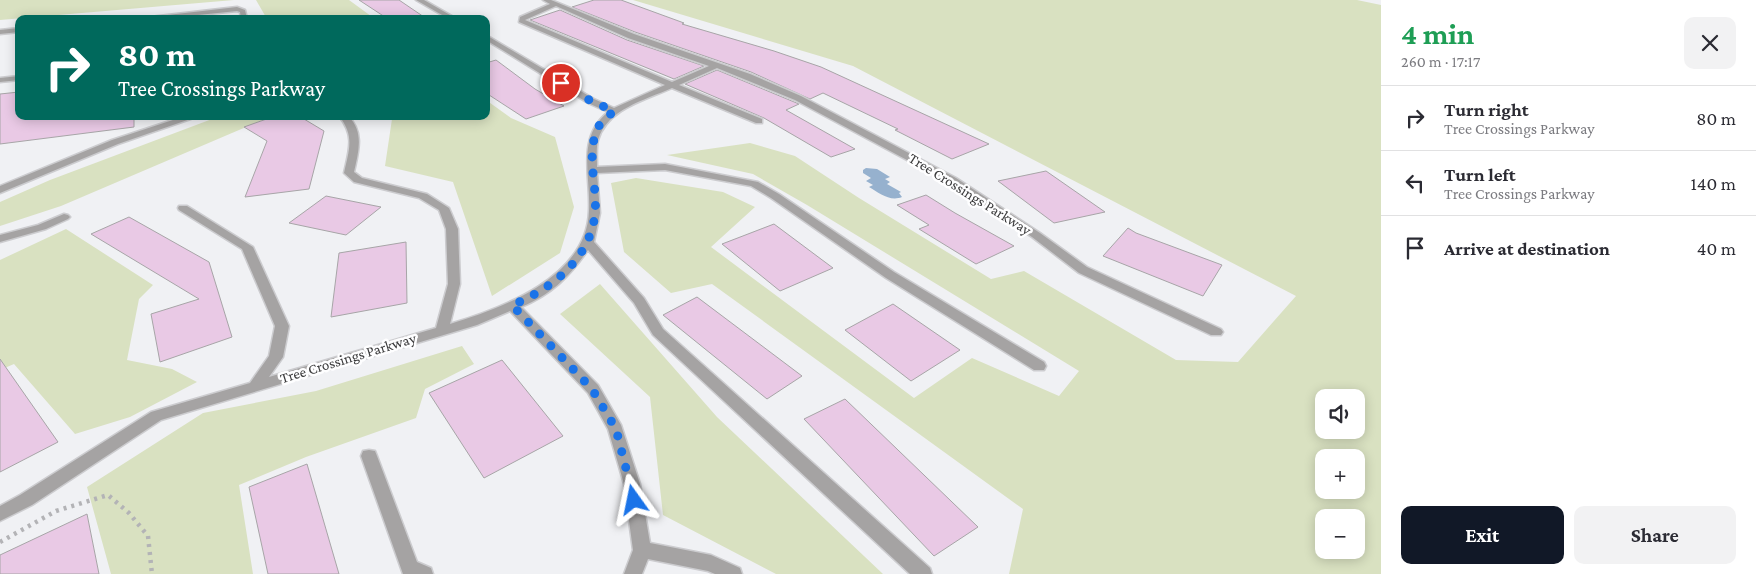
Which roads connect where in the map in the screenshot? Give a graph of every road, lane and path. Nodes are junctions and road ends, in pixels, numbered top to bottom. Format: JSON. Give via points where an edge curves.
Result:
{"nodes":[{"id":1,"x":419,"y":0,"type":"edge"},
{"id":2,"x":546,"y":0,"type":"edge"},
{"id":3,"x":556,"y":4,"type":"junction"},
{"id":4,"x":176,"y":15,"type":"edge"},
{"id":5,"x":244,"y":15,"type":"edge"},
{"id":6,"x":447,"y":15,"type":"edge"},
{"id":7,"x":15,"y":30,"type":"edge"},
{"id":8,"x":0,"y":32,"type":"edge"},
{"id":9,"x":490,"y":39,"type":"edge"},
{"id":10,"x":718,"y":65,"type":"junction"},
{"id":11,"x":15,"y":78,"type":"edge"},
{"id":12,"x":0,"y":80,"type":"edge"},
{"id":13,"x":674,"y":84,"type":"junction"},
{"id":14,"x":614,"y":111,"type":"junction"},
{"id":15,"x":183,"y":120,"type":"edge"},
{"id":16,"x":349,"y":120,"type":"edge"},
{"id":17,"x":759,"y":121,"type":"dead end"},
{"id":18,"x":592,"y":170,"type":"junction"},
{"id":19,"x":0,"y":190,"type":"edge"},
{"id":20,"x":183,"y":208,"type":"dead end"},
{"id":21,"x":64,"y":217,"type":"dead end"},
{"id":22,"x":0,"y":239,"type":"edge"},
{"id":23,"x":588,"y":242,"type":"junction"},
{"id":24,"x":512,"y":305,"type":"junction"},
{"id":25,"x":442,"y":330,"type":"junction"},
{"id":26,"x":1216,"y":332,"type":"dead end"},
{"id":27,"x":1038,"y":366,"type":"dead end"},
{"id":28,"x":255,"y":386,"type":"junction"},
{"id":29,"x":369,"y":456,"type":"dead end"},
{"id":30,"x":0,"y":514,"type":"edge"},
{"id":31,"x":0,"y":542,"type":"edge"},
{"id":32,"x":642,"y":550,"type":"junction"},
{"id":33,"x":152,"y":574,"type":"edge"},
{"id":34,"x":424,"y":574,"type":"edge"},
{"id":35,"x":633,"y":574,"type":"edge"},
{"id":36,"x":733,"y":574,"type":"edge"},
{"id":37,"x":923,"y":574,"type":"edge"}],
"edges":[{"from":1,"to":6,"type":"street"},
{"from":2,"to":3,"type":"street","name":"Tree Crossings Parkway"},
{"from":3,"to":10,"type":"street","name":"Tree Crossings Parkway","via":[[631,36]]},
{"from":3,"to":13,"type":"street","via":[[530,13],[521,21],[572,46]]},
{"from":4,"to":5,"type":"street","via":[[237,9],[243,11]]},
{"from":7,"to":8,"type":"street"},
{"from":9,"to":14,"type":"street","via":[[591,101]]},
{"from":10,"to":13,"type":"street","name":"Tree Crossings Parkway"},
{"from":10,"to":26,"type":"street","name":"Tree Crossings Parkway","via":[[790,94],[850,124],[952,180],[1083,270]]},
{"from":11,"to":12,"type":"street"},
{"from":13,"to":14,"type":"street","name":"Tree Crossings Parkway"},
{"from":13,"to":17,"type":"street"},
{"from":14,"to":18,"type":"street","name":"Tree Crossings Parkway","via":[[601,122],[593,141]]},
{"from":15,"to":19,"type":"street","via":[[115,142]]},
{"from":16,"to":25,"type":"street","via":[[356,138],[349,173],[358,180],[424,196],[444,208],[452,229],[454,284]]},
{"from":18,"to":23,"type":"street","name":"Tree Crossings Parkway","via":[[595,213]]},
{"from":18,"to":27,"type":"street","via":[[664,167],[754,184],[890,275]]},
{"from":20,"to":28,"type":"street","name":"Tree Crossings Parkway","via":[[246,247],[282,326],[276,357]]},
{"from":21,"to":22,"type":"street"},
{"from":23,"to":24,"type":"street","name":"Tree Crossings Parkway","via":[[568,270],[535,296]]},
{"from":23,"to":37,"type":"street","via":[[638,301],[658,332]]},
{"from":24,"to":25,"type":"street","name":"Tree Crossings Parkway","via":[[472,322]]},
{"from":24,"to":32,"type":"street","via":[[592,389],[616,429],[632,484]]},
{"from":25,"to":28,"type":"street","name":"Tree Crossings Parkway"},
{"from":28,"to":30,"type":"street","name":"Tree Crossings Parkway","via":[[156,416]]},
{"from":29,"to":34,"type":"street","via":[[410,568]]},
{"from":31,"to":33,"type":"path","via":[[56,512],[108,495],[148,536]]},
{"from":32,"to":35,"type":"street"},
{"from":32,"to":36,"type":"street","via":[[711,563]]}]}
